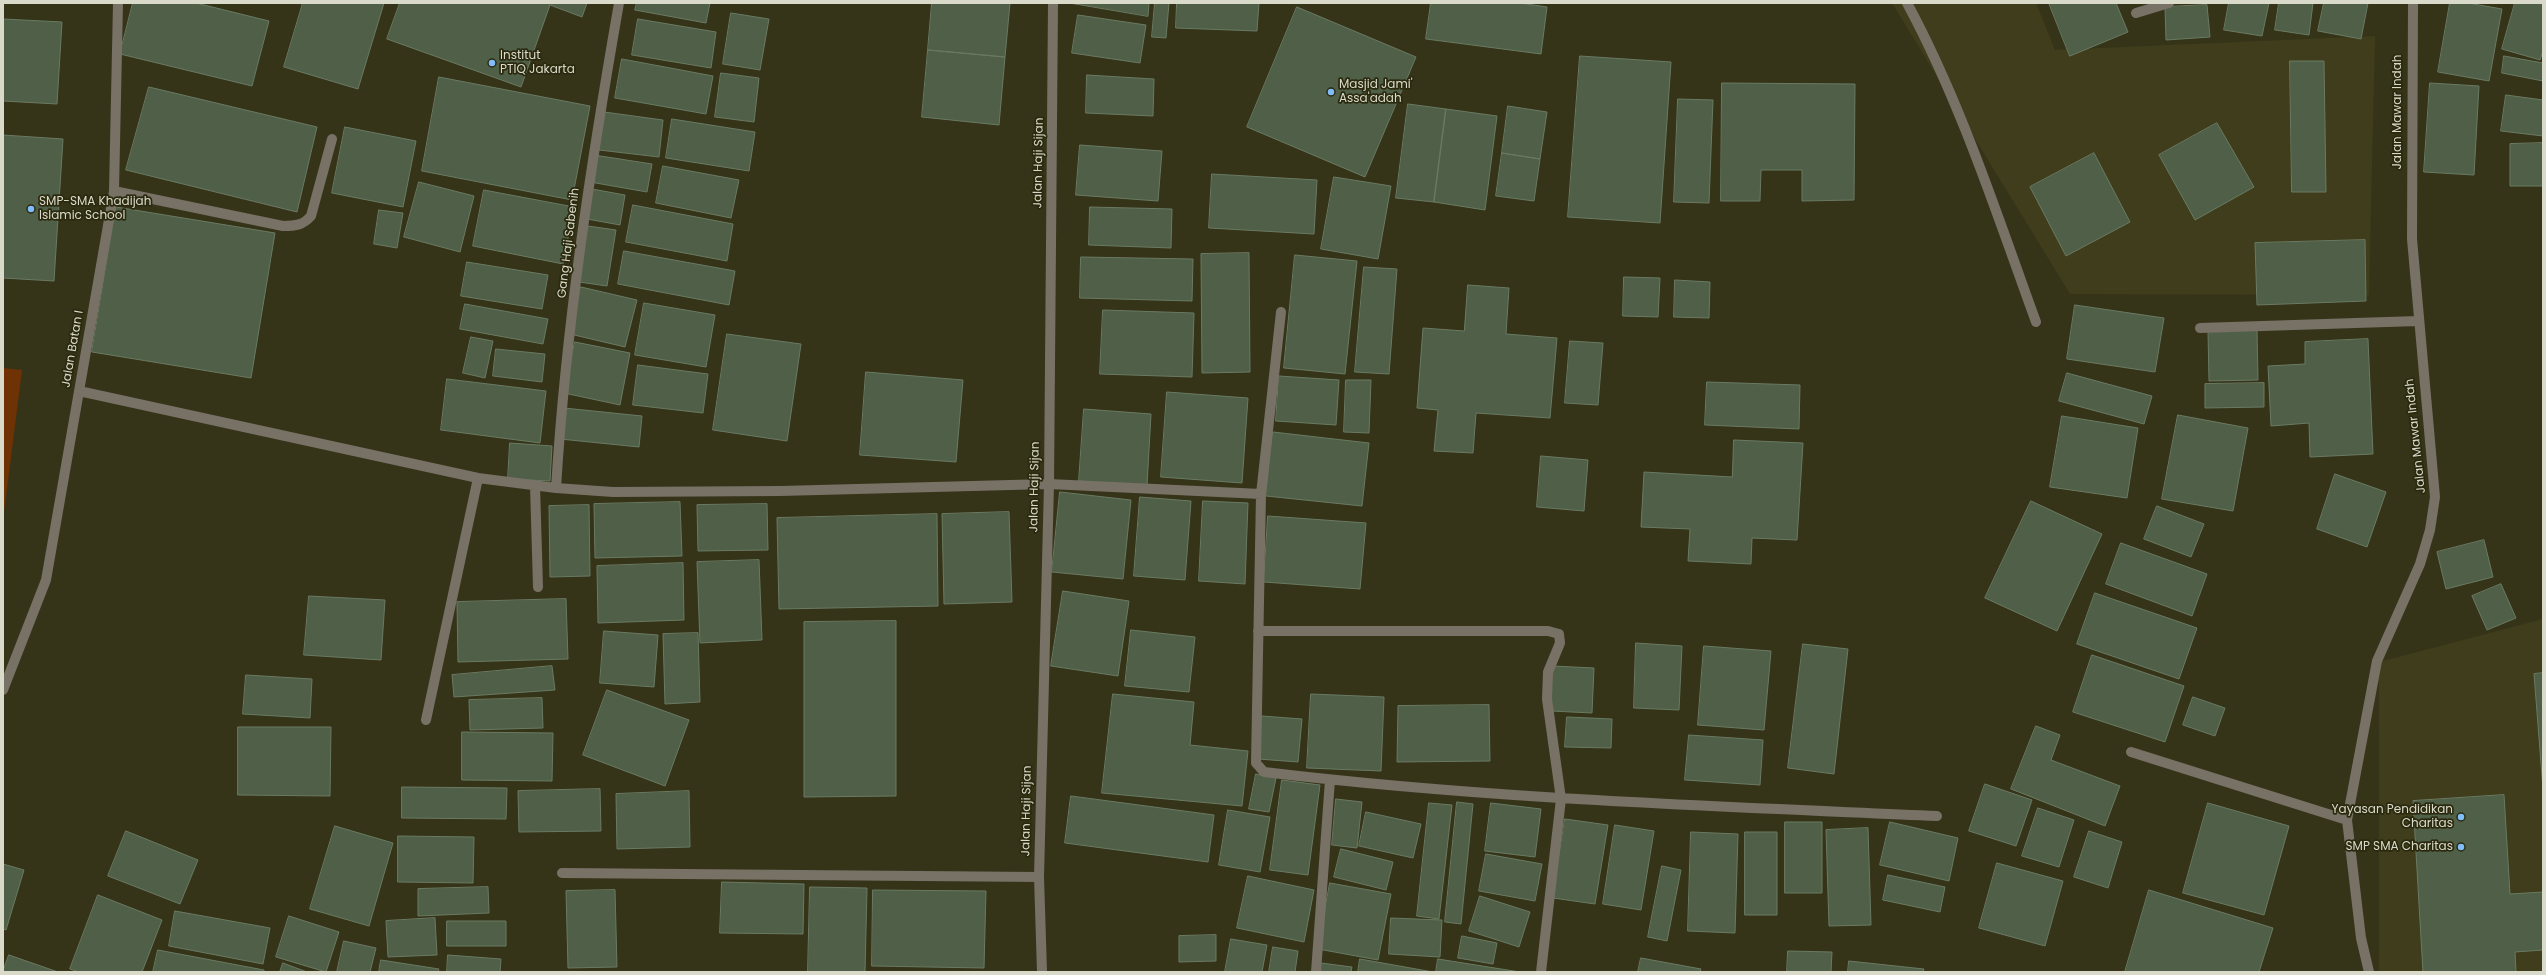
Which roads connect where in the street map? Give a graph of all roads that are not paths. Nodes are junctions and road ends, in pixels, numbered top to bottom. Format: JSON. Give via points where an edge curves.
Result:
{"nodes":[{"id":1,"x":118,"y":3,"type":"edge"},
{"id":2,"x":619,"y":3,"type":"edge"},
{"id":3,"x":1053,"y":3,"type":"edge"},
{"id":4,"x":1907,"y":3,"type":"edge"},
{"id":5,"x":2169,"y":3,"type":"edge"},
{"id":6,"x":2412,"y":3,"type":"edge"},
{"id":7,"x":2136,"y":13,"type":"dead end"},
{"id":8,"x":332,"y":139,"type":"dead end"},
{"id":9,"x":114,"y":191,"type":"junction"},
{"id":10,"x":1281,"y":312,"type":"dead end"},
{"id":11,"x":2036,"y":322,"type":"dead end"},
{"id":12,"x":2418,"y":322,"type":"junction"},
{"id":13,"x":2200,"y":328,"type":"dead end"},
{"id":14,"x":79,"y":391,"type":"junction"},
{"id":15,"x":478,"y":478,"type":"junction"},
{"id":16,"x":1049,"y":484,"type":"junction"},
{"id":17,"x":535,"y":485,"type":"junction"},
{"id":18,"x":556,"y":488,"type":"junction"},
{"id":19,"x":1261,"y":494,"type":"junction"},
{"id":20,"x":538,"y":587,"type":"dead end"},
{"id":21,"x":1258,"y":631,"type":"junction"},
{"id":22,"x":3,"y":690,"type":"edge"},
{"id":23,"x":426,"y":720,"type":"dead end"},
{"id":24,"x":2131,"y":752,"type":"dead end"},
{"id":25,"x":1330,"y":780,"type":"junction"},
{"id":26,"x":1561,"y":799,"type":"junction"},
{"id":27,"x":1937,"y":816,"type":"dead end"},
{"id":28,"x":2347,"y":820,"type":"junction"},
{"id":29,"x":562,"y":873,"type":"dead end"},
{"id":30,"x":1039,"y":877,"type":"junction"},
{"id":31,"x":1042,"y":972,"type":"edge"},
{"id":32,"x":1316,"y":972,"type":"edge"},
{"id":33,"x":1542,"y":972,"type":"edge"},
{"id":34,"x":2369,"y":972,"type":"edge"}],
"edges":[{"from":1,"to":9,"type":"street","name":"Jalan Batan I"},
{"from":2,"to":18,"type":"street","name":"Gang Haji Sabenih","via":[[595,141],[568,344],[561,401]]},
{"from":3,"to":16,"type":"street","name":"Jalan Haji Sijan"},
{"from":4,"to":11,"type":"street","via":[[1928,41]]},
{"from":5,"to":7,"type":"street"},
{"from":6,"to":12,"type":"street","name":"Jalan Mawar Indah","via":[[2412,239]]},
{"from":8,"to":9,"type":"street","via":[[311,216],[297,226],[283,226]]},
{"from":9,"to":14,"type":"street","name":"Jalan Batan I"},
{"from":10,"to":19,"type":"street"},
{"from":12,"to":13,"type":"street"},
{"from":12,"to":28,"type":"street","name":"Jalan Mawar Indah","via":[[2435,497],[2430,530],[2420,564],[2377,661]]},
{"from":14,"to":15,"type":"street"},
{"from":14,"to":22,"type":"street","name":"Jalan Batan I","via":[[46,580]]},
{"from":15,"to":17,"type":"street"},
{"from":15,"to":23,"type":"street"},
{"from":16,"to":18,"type":"street","via":[[772,491],[613,492]]},
{"from":16,"to":19,"type":"street"},
{"from":16,"to":30,"type":"street","name":"Jalan Haji Sijan"},
{"from":17,"to":18,"type":"street"},
{"from":17,"to":20,"type":"street"},
{"from":19,"to":21,"type":"street"},
{"from":21,"to":25,"type":"street","via":[[1256,763],[1264,772]]},
{"from":21,"to":26,"type":"street","via":[[1548,631],[1559,634],[1560,643],[1548,672],[1547,699]]},
{"from":24,"to":28,"type":"street"},
{"from":25,"to":26,"type":"street"},
{"from":25,"to":32,"type":"street"},
{"from":26,"to":27,"type":"street"},
{"from":26,"to":33,"type":"street"},
{"from":28,"to":34,"type":"street","name":"Jalan Mawar Indah","via":[[2361,938]]},
{"from":29,"to":30,"type":"street"},
{"from":30,"to":31,"type":"street","name":"Jalan Haji Sijan"}]}
